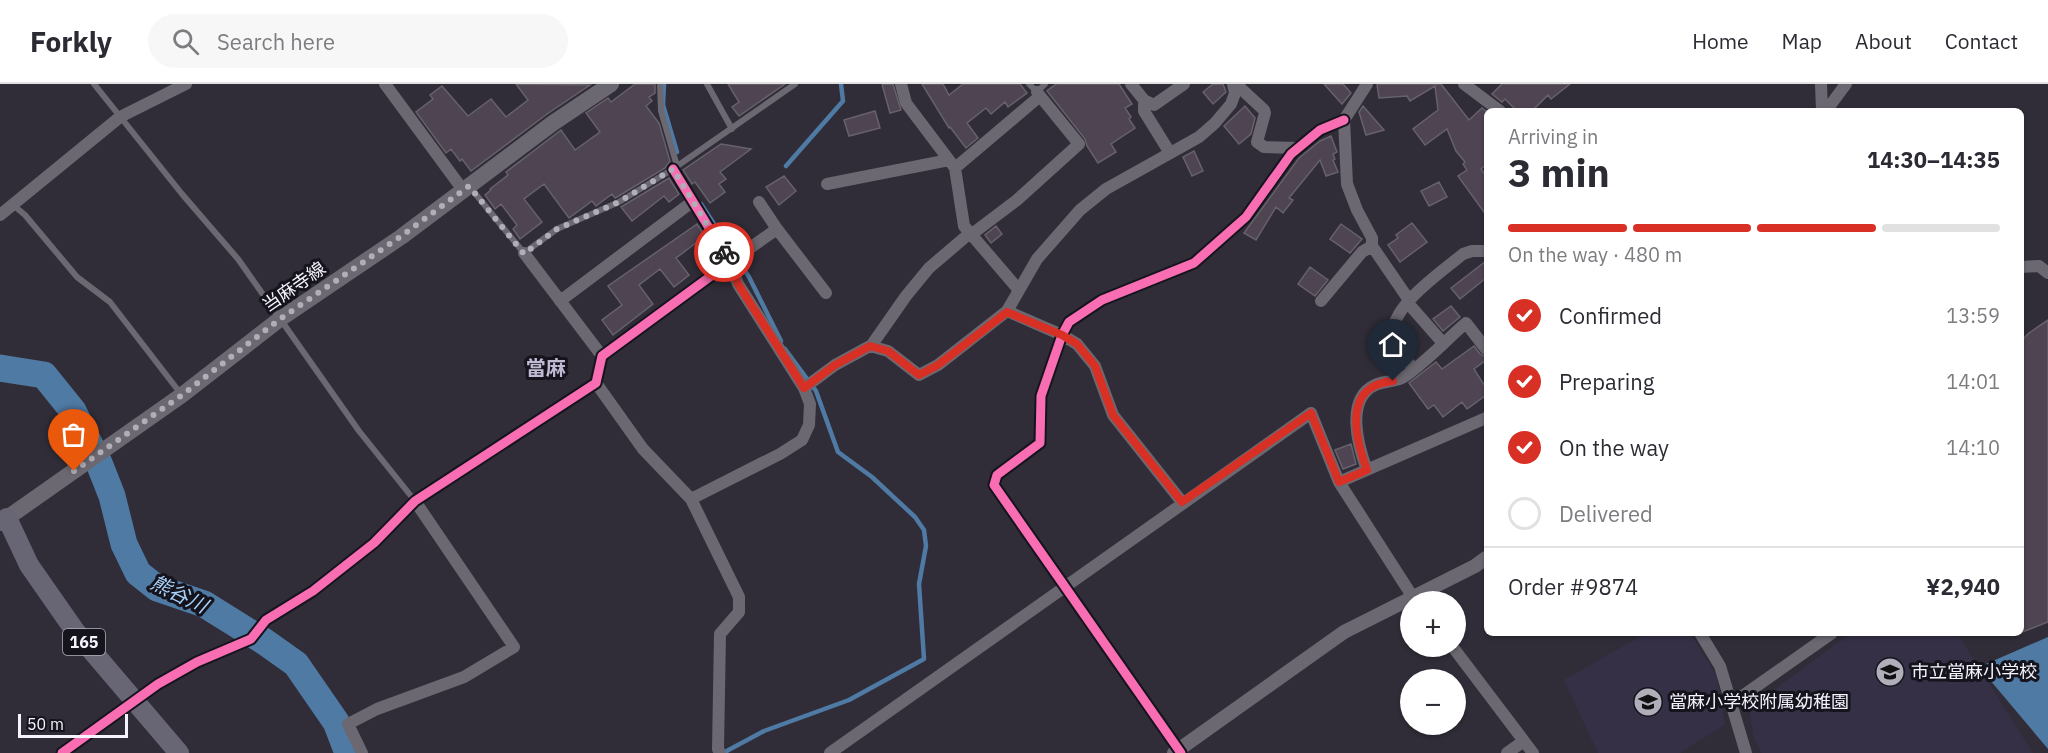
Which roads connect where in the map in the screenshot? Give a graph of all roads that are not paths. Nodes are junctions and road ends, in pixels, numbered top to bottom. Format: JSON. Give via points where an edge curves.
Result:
{"nodes":[{"id":1,"x":94,"y":84,"type":"edge"},
{"id":2,"x":186,"y":84,"type":"edge"},
{"id":3,"x":385,"y":84,"type":"edge"},
{"id":4,"x":611,"y":84,"type":"edge"},
{"id":5,"x":660,"y":84,"type":"edge"},
{"id":6,"x":707,"y":84,"type":"edge"},
{"id":7,"x":795,"y":84,"type":"edge"},
{"id":8,"x":901,"y":84,"type":"edge"},
{"id":9,"x":1131,"y":84,"type":"edge"},
{"id":10,"x":1184,"y":84,"type":"edge"},
{"id":11,"x":1235,"y":84,"type":"edge"},
{"id":12,"x":1367,"y":84,"type":"edge"},
{"id":13,"x":1464,"y":84,"type":"edge"},
{"id":14,"x":1821,"y":84,"type":"edge"},
{"id":15,"x":1846,"y":84,"type":"edge"},
{"id":16,"x":1038,"y":89,"type":"edge"},
{"id":17,"x":1144,"y":100,"type":"junction"},
{"id":18,"x":1496,"y":108,"type":"edge"},
{"id":19,"x":1824,"y":108,"type":"edge"},
{"id":20,"x":1826,"y":108,"type":"edge"},
{"id":21,"x":120,"y":117,"type":"junction"},
{"id":22,"x":1344,"y":120,"type":"junction"},
{"id":23,"x":732,"y":129,"type":"junction"},
{"id":24,"x":1298,"y":148,"type":"junction"},
{"id":25,"x":1170,"y":153,"type":"junction"},
{"id":26,"x":952,"y":164,"type":"junction"},
{"id":27,"x":675,"y":168,"type":"junction"},
{"id":28,"x":827,"y":184,"type":"dead end"},
{"id":29,"x":466,"y":188,"type":"junction"},
{"id":30,"x":692,"y":202,"type":"junction"},
{"id":31,"x":759,"y":202,"type":"dead end"},
{"id":32,"x":13,"y":205,"type":"junction"},
{"id":33,"x":0,"y":214,"type":"edge"},
{"id":34,"x":777,"y":229,"type":"junction"},
{"id":35,"x":971,"y":233,"type":"junction"},
{"id":36,"x":1372,"y":246,"type":"junction"},
{"id":37,"x":1484,"y":251,"type":"edge"},
{"id":38,"x":524,"y":254,"type":"junction"},
{"id":39,"x":734,"y":259,"type":"junction"},
{"id":40,"x":2024,"y":267,"type":"edge"},
{"id":41,"x":2045,"y":268,"type":"edge"},
{"id":42,"x":1018,"y":290,"type":"junction"},
{"id":43,"x":826,"y":293,"type":"dead end"},
{"id":44,"x":560,"y":301,"type":"junction"},
{"id":45,"x":1321,"y":301,"type":"dead end"},
{"id":46,"x":1408,"y":301,"type":"junction"},
{"id":47,"x":1007,"y":312,"type":"junction"},
{"id":48,"x":280,"y":319,"type":"junction"},
{"id":49,"x":1062,"y":335,"type":"junction"},
{"id":50,"x":1443,"y":343,"type":"junction"},
{"id":51,"x":872,"y":346,"type":"junction"},
{"id":52,"x":1484,"y":347,"type":"edge"},
{"id":53,"x":602,"y":357,"type":"junction"},
{"id":54,"x":1413,"y":370,"type":"junction"},
{"id":55,"x":596,"y":383,"type":"junction"},
{"id":56,"x":809,"y":384,"type":"junction"},
{"id":57,"x":182,"y":395,"type":"junction"},
{"id":58,"x":1484,"y":419,"type":"edge"},
{"id":59,"x":1367,"y":470,"type":"junction"},
{"id":60,"x":1339,"y":482,"type":"junction"},
{"id":61,"x":691,"y":499,"type":"junction"},
{"id":62,"x":415,"y":501,"type":"junction"},
{"id":63,"x":1182,"y":502,"type":"junction"},
{"id":64,"x":3,"y":520,"type":"edge"},
{"id":65,"x":1484,"y":559,"type":"edge"},
{"id":66,"x":1064,"y":586,"type":"junction"},
{"id":67,"x":1409,"y":591,"type":"edge"},
{"id":68,"x":1429,"y":591,"type":"edge"},
{"id":69,"x":1400,"y":606,"type":"edge"},
{"id":70,"x":1702,"y":636,"type":"edge"},
{"id":71,"x":1828,"y":636,"type":"edge"},
{"id":72,"x":1460,"y":657,"type":"edge"},
{"id":73,"x":135,"y":700,"type":"junction"},
{"id":74,"x":1731,"y":704,"type":"junction"},
{"id":75,"x":1524,"y":741,"type":"junction"},
{"id":76,"x":719,"y":751,"type":"edge"},
{"id":77,"x":1178,"y":752,"type":"edge"},
{"id":78,"x":62,"y":753,"type":"edge"},
{"id":79,"x":179,"y":753,"type":"edge"},
{"id":80,"x":362,"y":753,"type":"edge"},
{"id":81,"x":830,"y":753,"type":"edge"},
{"id":82,"x":1508,"y":753,"type":"edge"},
{"id":83,"x":1533,"y":753,"type":"edge"},
{"id":84,"x":1746,"y":753,"type":"edge"}],
"edges":[{"from":1,"to":21,"type":"lane"},
{"from":2,"to":21,"type":"street"},
{"from":3,"to":29,"type":"street"},
{"from":4,"to":29,"type":"main road","name":"当麻寺線"},
{"from":5,"to":27,"type":"lane","via":[[661,111]]},
{"from":6,"to":23,"type":"lane"},
{"from":7,"to":23,"type":"lane"},
{"from":8,"to":26,"type":"street","via":[[906,103]]},
{"from":9,"to":17,"type":"street"},
{"from":10,"to":17,"type":"street","via":[[1154,105]]},
{"from":11,"to":24,"type":"street","via":[[1266,114],[1259,145]]},
{"from":11,"to":25,"type":"street","via":[[1231,104],[1215,123]]},
{"from":12,"to":22,"type":"street"},
{"from":13,"to":18,"type":"street"},
{"from":14,"to":19,"type":"street"},
{"from":15,"to":20,"type":"street"},
{"from":16,"to":26,"type":"street"},
{"from":16,"to":35,"type":"street","via":[[1078,144],[1017,200]]},
{"from":17,"to":25,"type":"street","via":[[1144,111]]},
{"from":21,"to":32,"type":"street"},
{"from":21,"to":48,"type":"lane","via":[[238,259]]},
{"from":22,"to":24,"type":"street","via":[[1320,130]]},
{"from":22,"to":36,"type":"street","via":[[1347,184]]},
{"from":23,"to":27,"type":"lane"},
{"from":24,"to":49,"type":"street","via":[[1246,217],[1194,263],[1102,300],[1069,322]]},
{"from":25,"to":42,"type":"street","via":[[1106,189],[1080,210],[1036,259]]},
{"from":26,"to":28,"type":"street"},
{"from":26,"to":35,"type":"street","via":[[964,226]]},
{"from":27,"to":30,"type":"street"},
{"from":27,"to":38,"type":"lane","via":[[619,202],[557,229]]},
{"from":29,"to":38,"type":"lane"},
{"from":29,"to":48,"type":"main road","name":"当麻寺線"},
{"from":30,"to":39,"type":"street"},
{"from":30,"to":44,"type":"street"},
{"from":31,"to":34,"type":"street"},
{"from":32,"to":33,"type":"street"},
{"from":32,"to":57,"type":"lane","via":[[26,215],[77,277],[110,302]]},
{"from":34,"to":39,"type":"street"},
{"from":34,"to":43,"type":"street"},
{"from":35,"to":42,"type":"street"},
{"from":35,"to":51,"type":"street","via":[[929,268]]},
{"from":36,"to":45,"type":"street","via":[[1362,252]]},
{"from":36,"to":46,"type":"street"},
{"from":37,"to":46,"type":"street","via":[[1463,254]]},
{"from":38,"to":44,"type":"street"},
{"from":39,"to":53,"type":"street"},
{"from":39,"to":56,"type":"street","via":[[738,284]]},
{"from":40,"to":41,"type":"street"},
{"from":42,"to":47,"type":"street"},
{"from":44,"to":53,"type":"street"},
{"from":46,"to":50,"type":"street"},
{"from":46,"to":54,"type":"street","via":[[1397,315],[1394,335]]},
{"from":47,"to":49,"type":"street"},
{"from":47,"to":51,"type":"street","via":[[919,375],[888,351]]},
{"from":48,"to":57,"type":"main road","name":"当麻寺線"},
{"from":48,"to":62,"type":"lane","via":[[358,431]]},
{"from":49,"to":63,"type":"street","via":[[1077,344],[1095,366],[1113,415]]},
{"from":49,"to":66,"type":"street","via":[[1041,396],[1040,443],[997,475],[994,485]]},
{"from":50,"to":52,"type":"street","via":[[1466,323]]},
{"from":50,"to":54,"type":"street"},
{"from":51,"to":56,"type":"street"},
{"from":53,"to":55,"type":"street"},
{"from":54,"to":59,"type":"street","via":[[1402,378],[1377,384],[1364,394],[1355,425]]},
{"from":55,"to":61,"type":"street","via":[[643,449]]},
{"from":55,"to":62,"type":"street"},
{"from":56,"to":61,"type":"street","via":[[809,425],[802,440]]},
{"from":57,"to":64,"type":"main road","name":"当麻寺線"},
{"from":58,"to":59,"type":"street"},
{"from":59,"to":60,"type":"street"},
{"from":60,"to":63,"type":"street","via":[[1311,413]]},
{"from":60,"to":67,"type":"street"},
{"from":61,"to":76,"type":"street","via":[[739,597],[739,612],[720,633]]},
{"from":62,"to":73,"type":"street","via":[[374,543],[313,591],[266,620],[254,635],[197,662]]},
{"from":62,"to":80,"type":"street","via":[[513,647],[464,677],[377,708],[348,724]]},
{"from":63,"to":66,"type":"street"},
{"from":64,"to":73,"type":"highway","number":"165","via":[[75,631]]},
{"from":65,"to":68,"type":"street"},
{"from":66,"to":77,"type":"street"},
{"from":66,"to":81,"type":"street"},
{"from":69,"to":77,"type":"street","via":[[1344,632]]},
{"from":70,"to":74,"type":"street","via":[[1720,666]]},
{"from":71,"to":74,"type":"street"},
{"from":72,"to":75,"type":"street"},
{"from":73,"to":78,"type":"street"},
{"from":73,"to":79,"type":"highway","number":"165"},
{"from":74,"to":84,"type":"street"},
{"from":75,"to":82,"type":"street"},
{"from":75,"to":83,"type":"street"}]}
